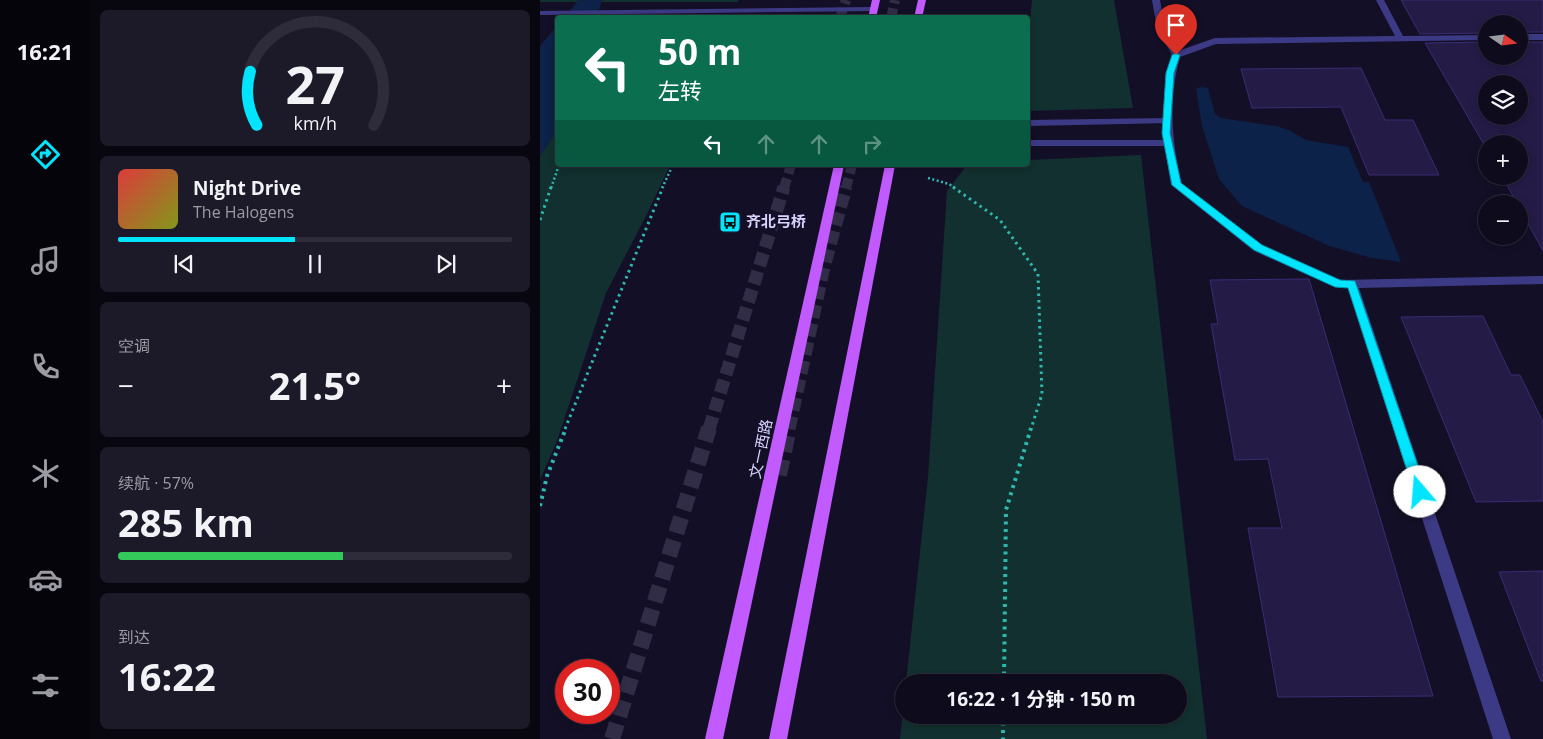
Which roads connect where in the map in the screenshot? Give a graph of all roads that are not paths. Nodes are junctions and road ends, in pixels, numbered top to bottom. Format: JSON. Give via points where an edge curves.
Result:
{"nodes":[{"id":1,"x":876,"y":0,"type":"edge"},
{"id":2,"x":922,"y":0,"type":"edge"},
{"id":3,"x":1156,"y":0,"type":"edge"},
{"id":4,"x":1380,"y":0,"type":"edge"},
{"id":5,"x":540,"y":12,"type":"edge"},
{"id":6,"x":872,"y":13,"type":"edge"},
{"id":7,"x":919,"y":15,"type":"edge"},
{"id":8,"x":1528,"y":37,"type":"edge"},
{"id":9,"x":1543,"y":37,"type":"edge"},
{"id":10,"x":1401,"y":38,"type":"junction"},
{"id":11,"x":1478,"y":38,"type":"edge"},
{"id":12,"x":1176,"y":55,"type":"junction"},
{"id":13,"x":1167,"y":121,"type":"junction"},
{"id":14,"x":1030,"y":123,"type":"edge"},
{"id":15,"x":1030,"y":143,"type":"edge"},
{"id":16,"x":1167,"y":143,"type":"junction"},
{"id":17,"x":839,"y":167,"type":"edge"},
{"id":18,"x":890,"y":167,"type":"edge"},
{"id":19,"x":1543,"y":280,"type":"edge"},
{"id":20,"x":1352,"y":284,"type":"junction"},
{"id":21,"x":714,"y":739,"type":"edge"},
{"id":22,"x":778,"y":739,"type":"edge"},
{"id":23,"x":1502,"y":739,"type":"edge"}],
"edges":[{"from":1,"to":6,"type":"main road"},
{"from":2,"to":7,"type":"main road"},
{"from":3,"to":12,"type":"street","via":[[1161,28]]},
{"from":4,"to":10,"type":"street"},
{"from":5,"to":6,"type":"street"},
{"from":8,"to":9,"type":"street"},
{"from":10,"to":11,"type":"street"},
{"from":10,"to":12,"type":"street","via":[[1215,41]]},
{"from":12,"to":13,"type":"street","via":[[1170,73]]},
{"from":13,"to":14,"type":"street"},
{"from":13,"to":16,"type":"street"},
{"from":15,"to":16,"type":"street"},
{"from":16,"to":20,"type":"street","via":[[1176,185],[1258,248],[1339,284]]},
{"from":17,"to":21,"type":"main road","name":"文一西路"},
{"from":18,"to":22,"type":"main road"},
{"from":19,"to":20,"type":"street"},
{"from":20,"to":23,"type":"street"}]}
